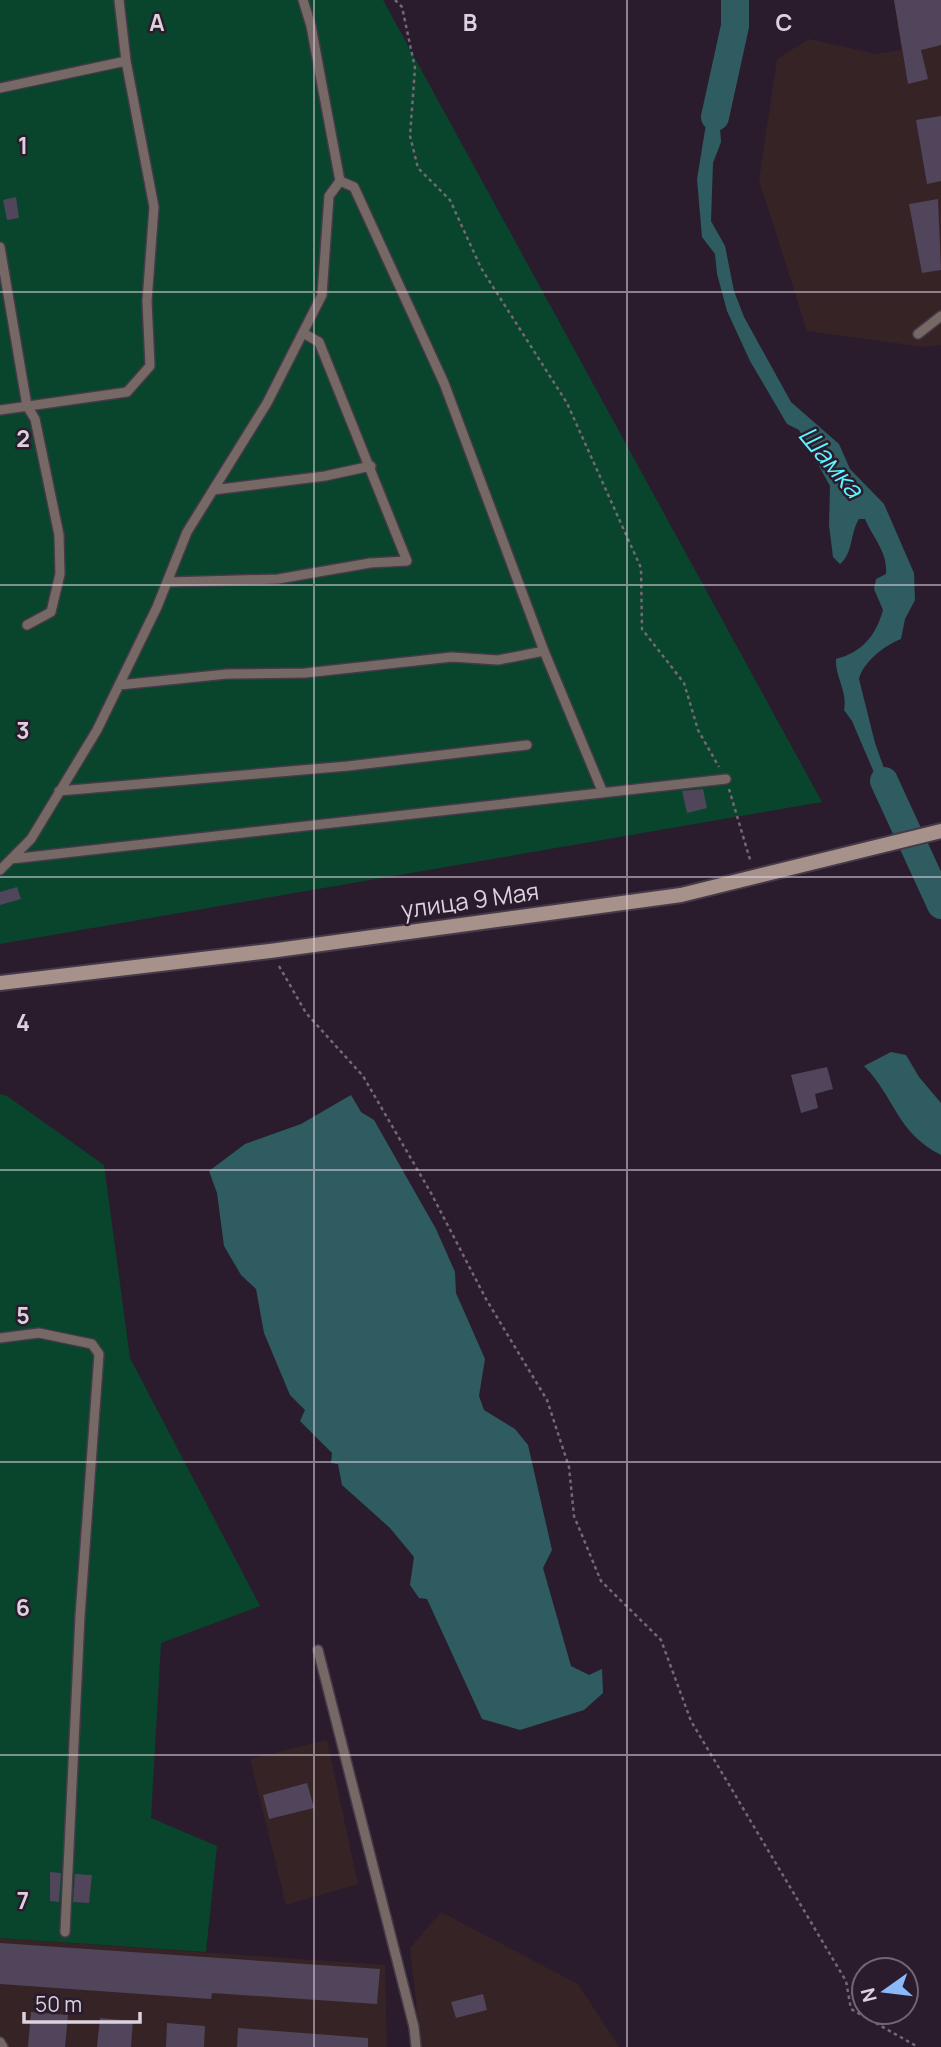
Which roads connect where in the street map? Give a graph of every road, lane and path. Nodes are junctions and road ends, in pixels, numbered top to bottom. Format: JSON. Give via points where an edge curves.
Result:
{"nodes":[{"id":1,"x":119,"y":0,"type":"edge"},
{"id":2,"x":303,"y":0,"type":"edge"},
{"id":3,"x":395,"y":0,"type":"edge"},
{"id":4,"x":126,"y":61,"type":"junction"},
{"id":5,"x":0,"y":88,"type":"edge"},
{"id":6,"x":341,"y":181,"type":"junction"},
{"id":7,"x":0,"y":247,"type":"edge"},
{"id":8,"x":941,"y":316,"type":"edge"},
{"id":9,"x":303,"y":333,"type":"junction"},
{"id":10,"x":918,"y":334,"type":"dead end"},
{"id":11,"x":27,"y":406,"type":"junction"},
{"id":12,"x":0,"y":410,"type":"edge"},
{"id":13,"x":371,"y":466,"type":"junction"},
{"id":14,"x":213,"y":490,"type":"junction"},
{"id":15,"x":167,"y":582,"type":"junction"},
{"id":16,"x":27,"y":625,"type":"dead end"},
{"id":17,"x":544,"y":651,"type":"junction"},
{"id":18,"x":119,"y":685,"type":"junction"},
{"id":19,"x":527,"y":745,"type":"dead end"},
{"id":20,"x":726,"y":779,"type":"junction"},
{"id":21,"x":59,"y":790,"type":"junction"},
{"id":22,"x":603,"y":793,"type":"junction"},
{"id":23,"x":934,"y":832,"type":"edge"},
{"id":24,"x":11,"y":859,"type":"junction"},
{"id":25,"x":0,"y":870,"type":"edge"},
{"id":26,"x":755,"y":877,"type":"junction"},
{"id":27,"x":270,"y":951,"type":"junction"},
{"id":28,"x":0,"y":983,"type":"edge"},
{"id":29,"x":0,"y":1338,"type":"edge"},
{"id":30,"x":318,"y":1650,"type":"dead end"},
{"id":31,"x":65,"y":1932,"type":"dead end"},
{"id":32,"x":0,"y":2042,"type":"edge"},
{"id":33,"x":4,"y":2047,"type":"edge"},
{"id":34,"x":416,"y":2047,"type":"edge"},
{"id":35,"x":918,"y":2047,"type":"edge"}],
"edges":[{"from":1,"to":4,"type":"lane"},
{"from":2,"to":6,"type":"lane"},
{"from":3,"to":20,"type":"path","via":[[402,7],[415,68],[410,136],[418,168],[450,200],[481,268],[567,403],[641,568],[642,629],[684,682],[698,730]]},
{"from":4,"to":5,"type":"lane"},
{"from":4,"to":11,"type":"lane","via":[[154,207],[147,301],[150,366],[127,393]]},
{"from":6,"to":9,"type":"lane","via":[[329,196],[322,295]]},
{"from":6,"to":17,"type":"lane","via":[[354,187],[444,383]]},
{"from":7,"to":11,"type":"lane"},
{"from":8,"to":10,"type":"lane"},
{"from":9,"to":13,"type":"lane","via":[[319,342]]},
{"from":9,"to":14,"type":"lane","via":[[267,403]]},
{"from":11,"to":12,"type":"lane"},
{"from":11,"to":16,"type":"lane","via":[[35,419],[54,509],[60,574],[51,612]]},
{"from":13,"to":14,"type":"lane"},
{"from":13,"to":15,"type":"lane","via":[[407,561],[278,579]]},
{"from":14,"to":15,"type":"lane","via":[[187,532]]},
{"from":15,"to":18,"type":"lane"},
{"from":17,"to":18,"type":"lane","via":[[498,660],[452,657],[305,673],[227,674]]},
{"from":17,"to":22,"type":"lane"},
{"from":18,"to":21,"type":"lane","via":[[78,764]]},
{"from":19,"to":21,"type":"lane","via":[[348,766]]},
{"from":20,"to":22,"type":"lane"},
{"from":20,"to":26,"type":"path"},
{"from":21,"to":24,"type":"lane","via":[[31,839]]},
{"from":22,"to":24,"type":"lane"},
{"from":23,"to":26,"type":"main road","name":"улица 9 Мая"},
{"from":24,"to":25,"type":"lane"},
{"from":26,"to":27,"type":"main road","name":"улица 9 Мая","via":[[681,895]]},
{"from":27,"to":28,"type":"main road","name":"улица 9 Мая"},
{"from":27,"to":35,"type":"path","via":[[306,1013],[363,1076],[547,1400],[569,1467],[574,1516],[601,1581],[661,1640],[691,1721],[846,1981],[851,2009]]},
{"from":29,"to":31,"type":"lane","via":[[38,1333],[92,1344],[99,1354],[80,1616]]},
{"from":30,"to":34,"type":"lane","via":[[377,1871]]},
{"from":32,"to":33,"type":"lane"}]}
